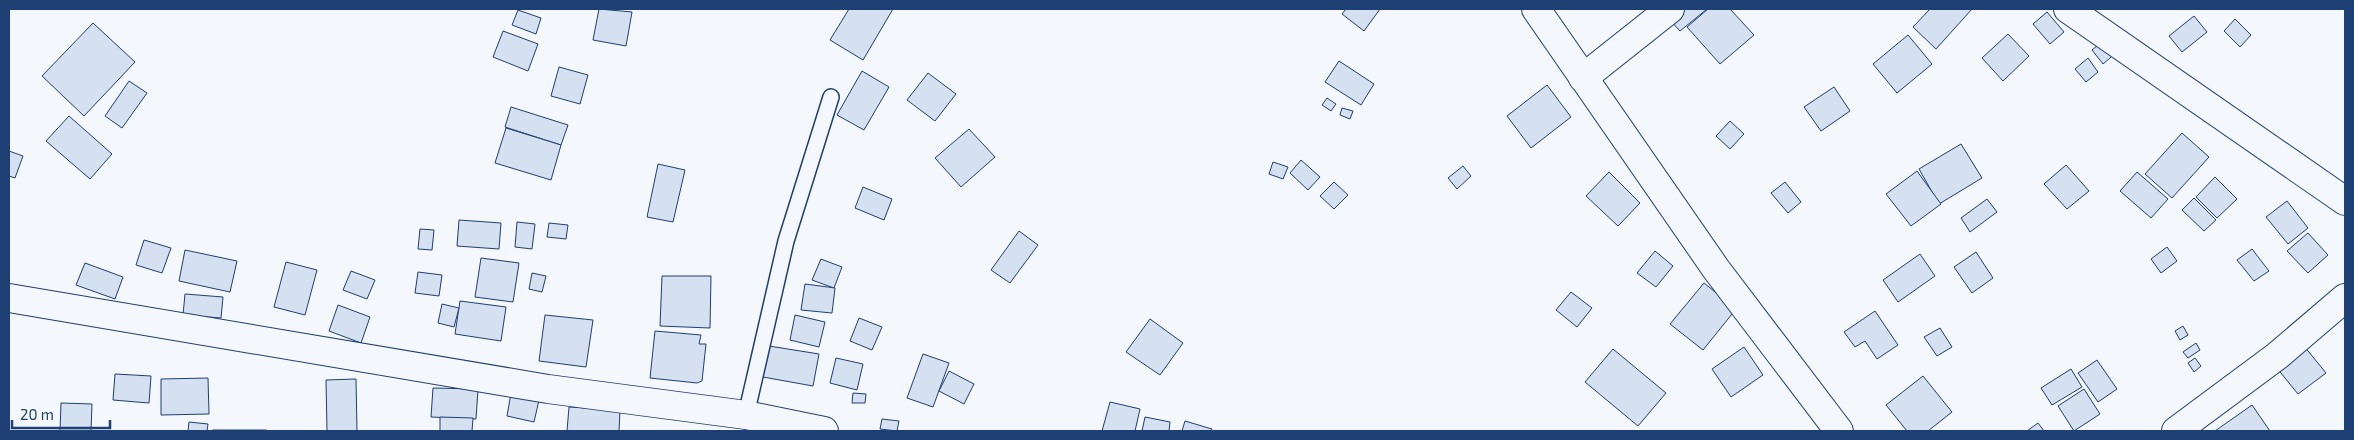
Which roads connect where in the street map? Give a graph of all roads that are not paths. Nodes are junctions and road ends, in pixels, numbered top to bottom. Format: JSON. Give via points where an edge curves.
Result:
{"nodes":[{"id":1,"x":1536,"y":9,"type":"edge"},
{"id":2,"x":1670,"y":9,"type":"edge"},
{"id":3,"x":2068,"y":9,"type":"edge"},
{"id":4,"x":1583,"y":78,"type":"junction"},
{"id":5,"x":831,"y":97,"type":"dead end"},
{"id":6,"x":2345,"y":201,"type":"edge"},
{"id":7,"x":9,"y":298,"type":"edge"},
{"id":8,"x":2345,"y":298,"type":"edge"},
{"id":9,"x":746,"y":415,"type":"junction"},
{"id":10,"x":824,"y":431,"type":"edge"},
{"id":11,"x":1839,"y":431,"type":"edge"},
{"id":12,"x":2176,"y":431,"type":"edge"}],
"edges":[{"from":1,"to":4,"type":"street"},
{"from":2,"to":4,"type":"street"},
{"from":3,"to":6,"type":"street"},
{"from":4,"to":11,"type":"street","via":[[1716,269]]},
{"from":5,"to":9,"type":"lane","via":[[786,241]]},
{"from":7,"to":9,"type":"street","via":[[548,390]]},
{"from":8,"to":12,"type":"street","via":[[2277,356]]},
{"from":9,"to":10,"type":"street"}]}
